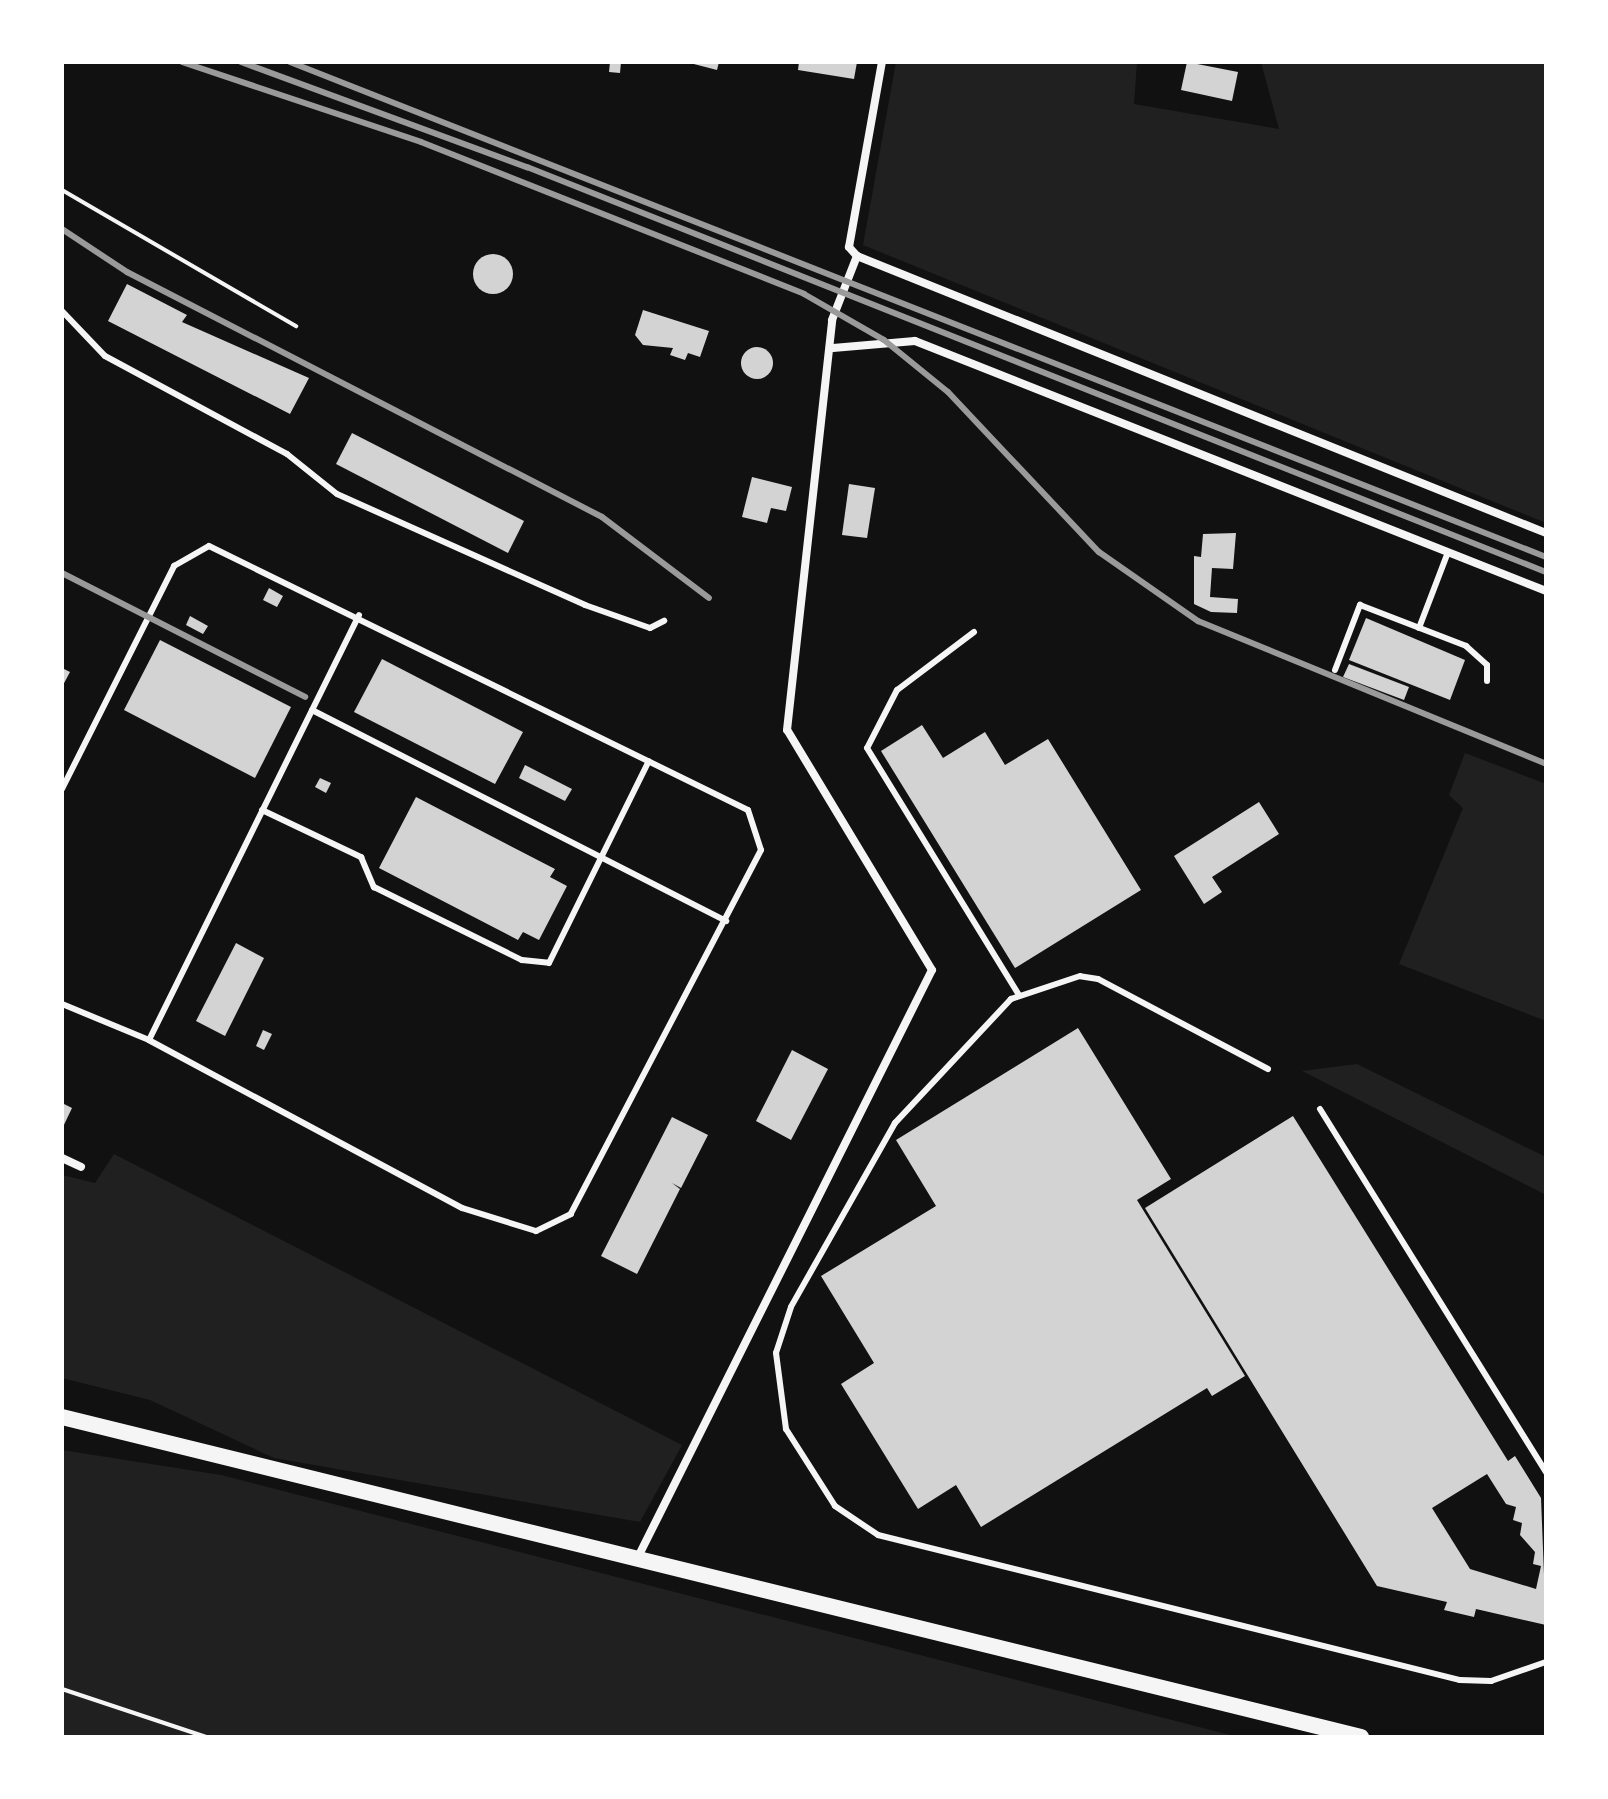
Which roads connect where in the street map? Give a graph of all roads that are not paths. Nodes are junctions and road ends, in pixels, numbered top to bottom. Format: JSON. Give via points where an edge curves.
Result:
{"nodes":[{"id":1,"x":882,"y":62,"type":"edge"},
{"id":2,"x":857,"y":256,"type":"junction"},
{"id":3,"x":62,"y":311,"type":"edge"},
{"id":4,"x":833,"y":348,"type":"junction"},
{"id":5,"x":1546,"y":533,"type":"edge"},
{"id":6,"x":1448,"y":552,"type":"junction"},
{"id":7,"x":1546,"y":591,"type":"edge"},
{"id":8,"x":359,"y":615,"type":"junction"},
{"id":9,"x":664,"y":621,"type":"dead end"},
{"id":10,"x":1419,"y":628,"type":"junction"},
{"id":11,"x":974,"y":632,"type":"dead end"},
{"id":12,"x":1335,"y":670,"type":"dead end"},
{"id":13,"x":1487,"y":681,"type":"dead end"},
{"id":14,"x":312,"y":710,"type":"junction"},
{"id":15,"x":649,"y":761,"type":"junction"},
{"id":16,"x":62,"y":789,"type":"edge"},
{"id":17,"x":262,"y":810,"type":"junction"},
{"id":18,"x":603,"y":859,"type":"junction"},
{"id":19,"x":726,"y":921,"type":"junction"},
{"id":20,"x":1019,"y":995,"type":"junction"},
{"id":21,"x":62,"y":1004,"type":"edge"},
{"id":22,"x":149,"y":1040,"type":"junction"},
{"id":23,"x":1268,"y":1069,"type":"dead end"},
{"id":24,"x":1320,"y":1109,"type":"dead end"},
{"id":25,"x":62,"y":1158,"type":"edge"},
{"id":26,"x":81,"y":1167,"type":"dead end"},
{"id":27,"x":62,"y":1417,"type":"edge"},
{"id":28,"x":1546,"y":1472,"type":"edge"},
{"id":29,"x":635,"y":1562,"type":"junction"},
{"id":30,"x":1546,"y":1662,"type":"edge"},
{"id":31,"x":1361,"y":1737,"type":"edge"}],
"edges":[{"from":1,"to":2,"type":"street","via":[[849,247]]},
{"from":2,"to":4,"type":"street","via":[[832,320]]},
{"from":2,"to":5,"type":"street"},
{"from":3,"to":9,"type":"lane","via":[[105,356],[287,454],[337,494],[585,605],[650,628]]},
{"from":4,"to":6,"type":"street","via":[[915,341]]},
{"from":4,"to":29,"type":"street","via":[[787,730],[932,970]]},
{"from":6,"to":7,"type":"street"},
{"from":6,"to":10,"type":"lane"},
{"from":8,"to":14,"type":"lane"},
{"from":8,"to":15,"type":"lane"},
{"from":8,"to":16,"type":"lane","via":[[222,549],[196,548],[174,566]]},
{"from":10,"to":12,"type":"lane","via":[[1360,605]]},
{"from":10,"to":13,"type":"lane","via":[[1466,646],[1487,665]]},
{"from":11,"to":20,"type":"lane","via":[[897,690],[867,748]]},
{"from":14,"to":17,"type":"lane"},
{"from":14,"to":18,"type":"lane"},
{"from":15,"to":18,"type":"lane"},
{"from":15,"to":19,"type":"lane","via":[[748,810],[761,850]]},
{"from":17,"to":18,"type":"lane","via":[[361,857],[374,887],[522,960],[549,963]]},
{"from":17,"to":22,"type":"lane"},
{"from":18,"to":19,"type":"lane"},
{"from":19,"to":22,"type":"lane","via":[[571,1214],[536,1231],[462,1208]]},
{"from":20,"to":23,"type":"lane","via":[[1080,976],[1098,979]]},
{"from":20,"to":30,"type":"lane","via":[[895,1123],[784,1319],[776,1362],[781,1413],[835,1506],[878,1535],[1460,1680],[1491,1681]]},
{"from":21,"to":22,"type":"lane"},
{"from":24,"to":28,"type":"lane"},
{"from":25,"to":26,"type":"street"},
{"from":27,"to":29,"type":"main road"},
{"from":29,"to":31,"type":"main road"}]}
